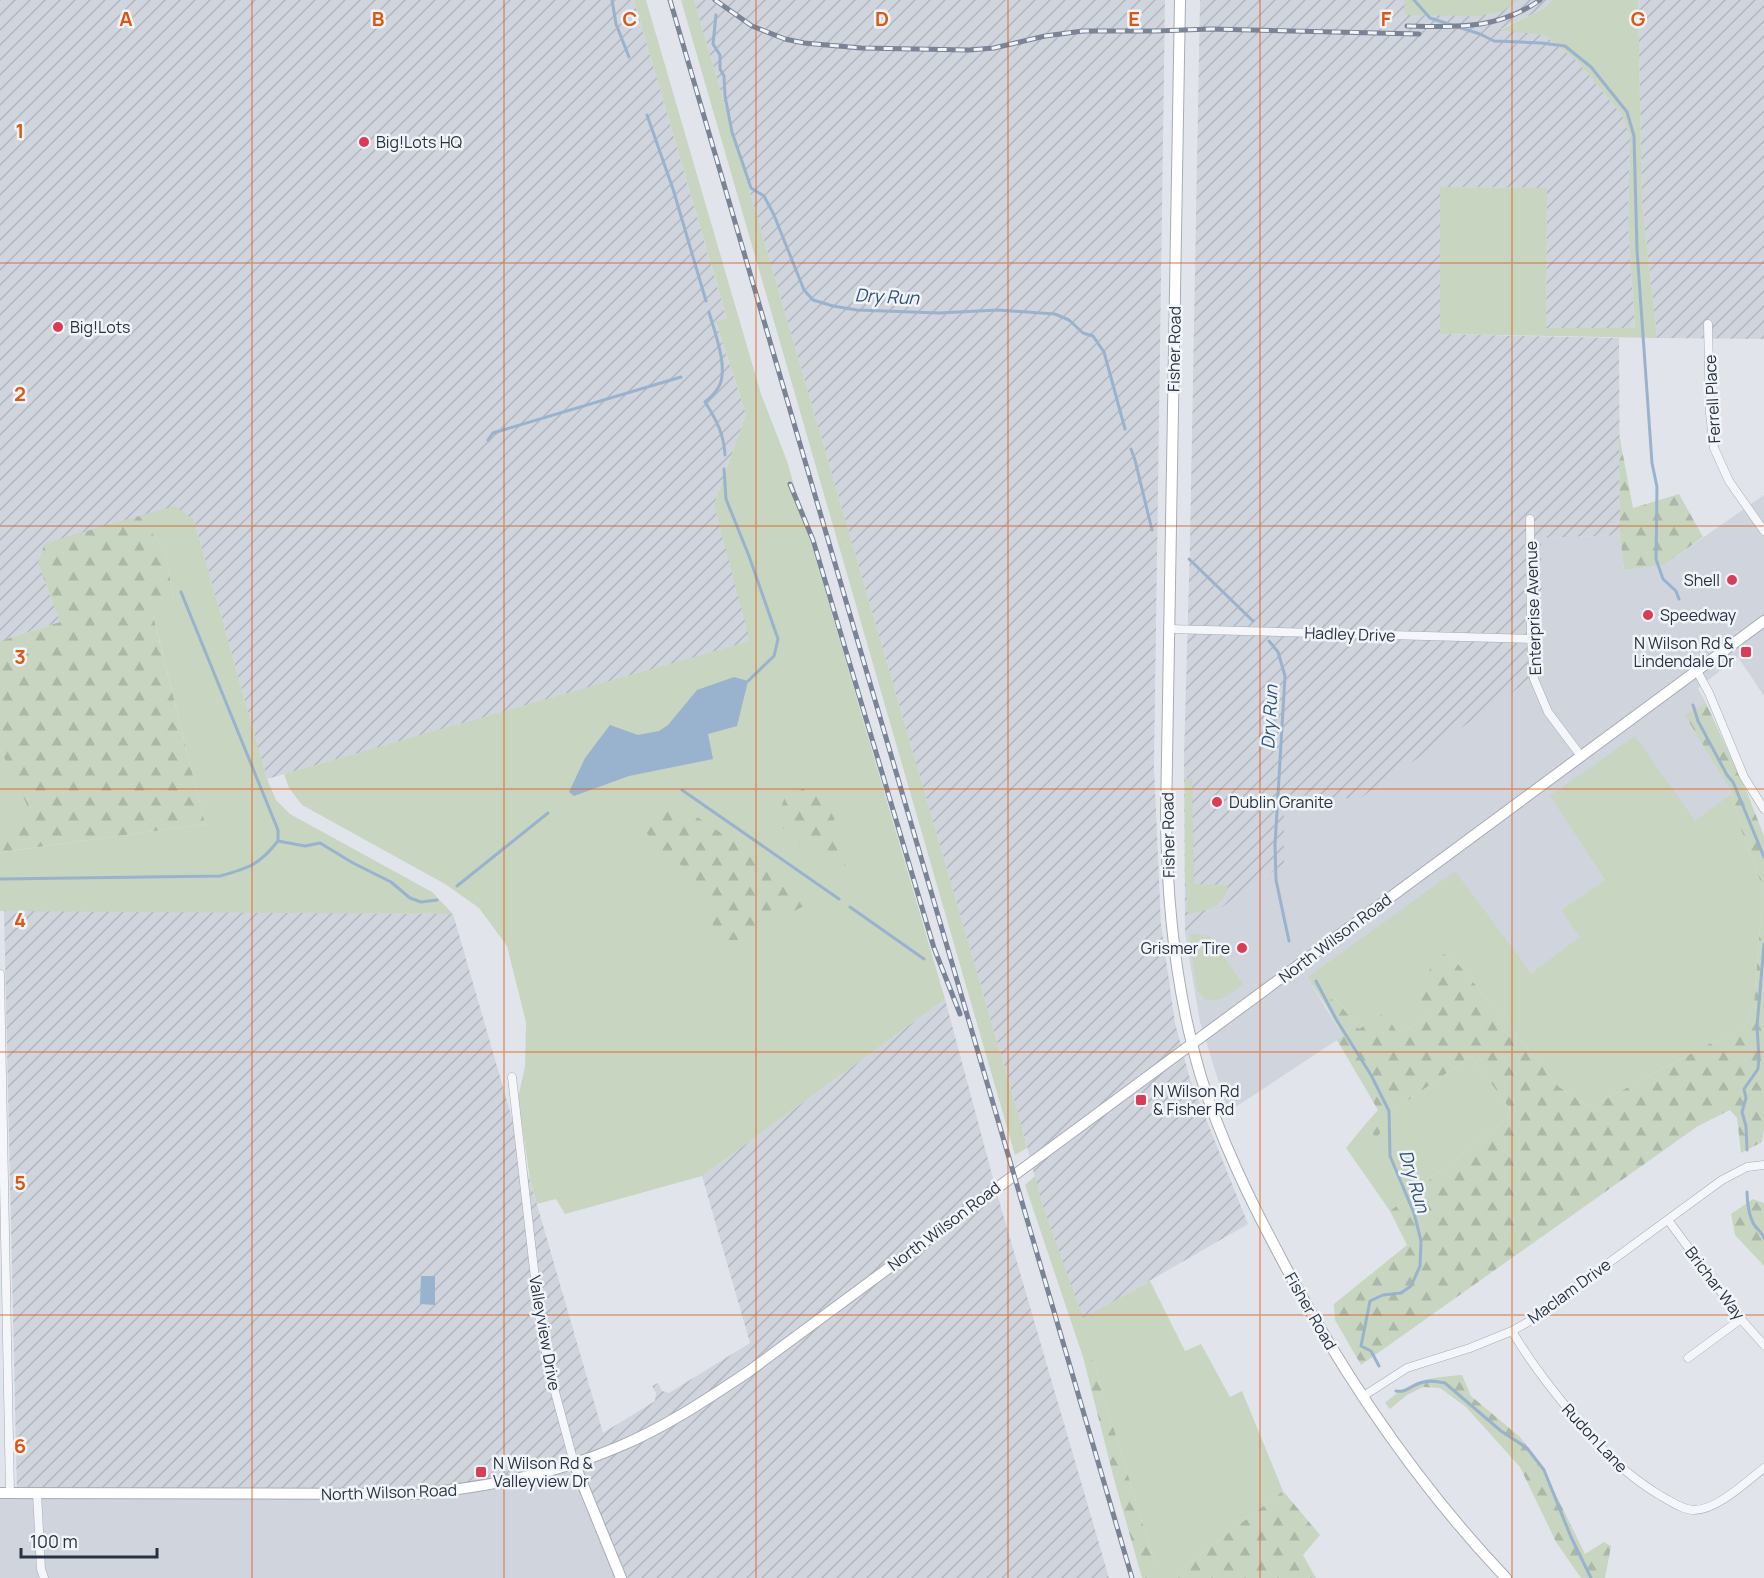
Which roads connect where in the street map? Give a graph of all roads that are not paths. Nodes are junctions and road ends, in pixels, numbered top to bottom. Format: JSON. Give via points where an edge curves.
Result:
{"nodes":[{"id":1,"x":1180,"y":0,"type":"edge"},
{"id":2,"x":1708,"y":324,"type":"dead end"},
{"id":3,"x":1530,"y":519,"type":"dead end"},
{"id":4,"x":1764,"y":531,"type":"edge"},
{"id":5,"x":1764,"y":621,"type":"edge"},
{"id":6,"x":1169,"y":629,"type":"junction"},
{"id":7,"x":1531,"y":639,"type":"junction"},
{"id":8,"x":1697,"y":671,"type":"junction"},
{"id":9,"x":1581,"y":756,"type":"junction"},
{"id":10,"x":1764,"y":809,"type":"edge"},
{"id":11,"x":0,"y":974,"type":"edge"},
{"id":12,"x":1193,"y":1044,"type":"junction"},
{"id":13,"x":512,"y":1077,"type":"dead end"},
{"id":14,"x":1764,"y":1166,"type":"edge"},
{"id":15,"x":1668,"y":1220,"type":"junction"},
{"id":16,"x":1742,"y":1319,"type":"junction"},
{"id":17,"x":1512,"y":1331,"type":"junction"},
{"id":18,"x":1764,"y":1345,"type":"edge"},
{"id":19,"x":1688,"y":1358,"type":"dead end"},
{"id":20,"x":1362,"y":1397,"type":"junction"},
{"id":21,"x":574,"y":1463,"type":"junction"},
{"id":22,"x":1764,"y":1468,"type":"edge"},
{"id":23,"x":5,"y":1493,"type":"edge"},
{"id":24,"x":37,"y":1494,"type":"junction"},
{"id":25,"x":44,"y":1578,"type":"edge"},
{"id":26,"x":621,"y":1578,"type":"edge"},
{"id":27,"x":1506,"y":1578,"type":"edge"}],
"edges":[{"from":1,"to":6,"type":"main road","name":"Fisher Road"},
{"from":2,"to":4,"type":"street","name":"Ferrell Place","via":[[1714,448],[1729,481]]},
{"from":3,"to":7,"type":"street","name":"Enterprise Avenue"},
{"from":5,"to":8,"type":"main road","name":"North Wilson Road"},
{"from":6,"to":7,"type":"street","name":"Hadley Drive"},
{"from":6,"to":12,"type":"main road","name":"Fisher Road","via":[[1167,873],[1175,948]]},
{"from":7,"to":9,"type":"street","name":"Enterprise Avenue","via":[[1539,693],[1548,712]]},
{"from":8,"to":9,"type":"main road","name":"North Wilson Road"},
{"from":8,"to":10,"type":"street","via":[[1744,777]]},
{"from":9,"to":12,"type":"main road","name":"North Wilson Road"},
{"from":11,"to":23,"type":"street"},
{"from":12,"to":20,"type":"main road","name":"Fisher Road","via":[[1211,1108],[1259,1218]]},
{"from":12,"to":21,"type":"main road","name":"North Wilson Road","via":[[708,1399],[626,1444]]},
{"from":13,"to":21,"type":"street","name":"Valleyview Drive","via":[[541,1330]]},
{"from":14,"to":15,"type":"street","name":"Maclam Drive","via":[[1747,1167],[1722,1180]]},
{"from":15,"to":16,"type":"street","name":"Brichar Way"},
{"from":15,"to":17,"type":"street","name":"Maclam Drive"},
{"from":16,"to":18,"type":"street","name":"Brichar Way"},
{"from":16,"to":19,"type":"street"},
{"from":17,"to":20,"type":"street","name":"Maclam Drive","via":[[1407,1368]]},
{"from":17,"to":22,"type":"street","name":"Rudon Lane","via":[[1540,1376],[1603,1451],[1640,1484],[1679,1506],[1707,1509]]},
{"from":20,"to":27,"type":"main road","name":"Fisher Road","via":[[1436,1498]]},
{"from":21,"to":24,"type":"main road","name":"North Wilson Road","via":[[495,1483],[414,1494]]},
{"from":21,"to":26,"type":"main road","name":"Valleyview Drive"},
{"from":23,"to":24,"type":"main road","name":"North Wilson Road"},
{"from":24,"to":25,"type":"street"}]}
